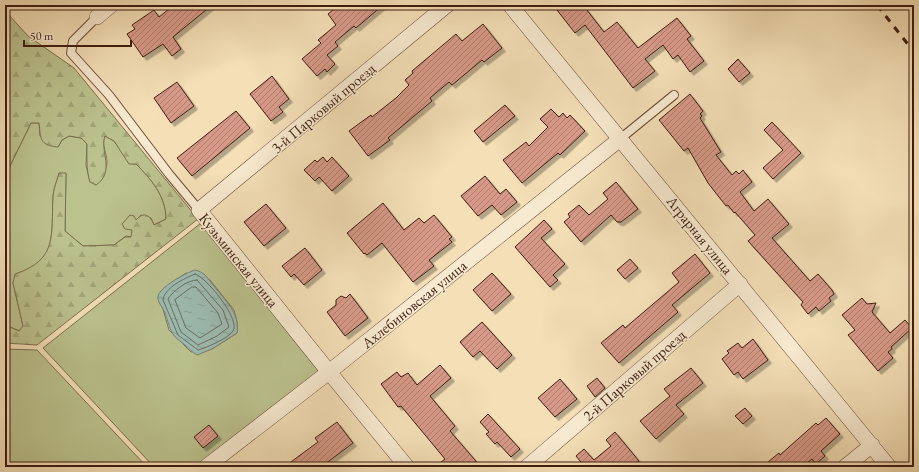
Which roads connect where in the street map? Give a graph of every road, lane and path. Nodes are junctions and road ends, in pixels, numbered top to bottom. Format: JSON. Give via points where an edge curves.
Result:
{"nodes":[{"id":1,"x":111,"y":5,"type":"edge"},
{"id":2,"x":447,"y":5,"type":"edge"},
{"id":3,"x":510,"y":5,"type":"edge"},
{"id":4,"x":97,"y":17,"type":"joint"},
{"id":5,"x":674,"y":94,"type":"dead end"},
{"id":6,"x":620,"y":139,"type":"junction"},
{"id":7,"x":199,"y":210,"type":"junction"},
{"id":8,"x":740,"y":284,"type":"junction"},
{"id":9,"x":329,"y":372,"type":"junction"},
{"id":10,"x":872,"y":445,"type":"junction"},
{"id":11,"x":206,"y":467,"type":"edge"},
{"id":12,"x":407,"y":467,"type":"edge"},
{"id":13,"x":528,"y":467,"type":"edge"},
{"id":14,"x":845,"y":467,"type":"edge"},
{"id":15,"x":889,"y":467,"type":"edge"}],
"edges":[{"from":1,"to":4,"type":"street"},
{"from":2,"to":7,"type":"street","name":"3-й Парковый проезд"},
{"from":3,"to":6,"type":"street","name":"Аграрная улица"},
{"from":4,"to":7,"type":"lane","name":"Кузьминская улица","via":[[73,40],[71,53],[109,95]]},
{"from":5,"to":6,"type":"lane"},
{"from":6,"to":8,"type":"street","name":"Аграрная улица"},
{"from":6,"to":9,"type":"street","name":"Ахлебиновская улица"},
{"from":7,"to":9,"type":"street","name":"Кузьминская улица"},
{"from":8,"to":10,"type":"street","name":"Аграрная улица"},
{"from":8,"to":13,"type":"street","name":"2-й Парковый проезд"},
{"from":9,"to":11,"type":"street","name":"Ахлебиновская улица"},
{"from":9,"to":12,"type":"street","name":"Кузьминская улица"},
{"from":10,"to":14,"type":"street"},
{"from":10,"to":15,"type":"street","name":"Аграрная улица"}]}
